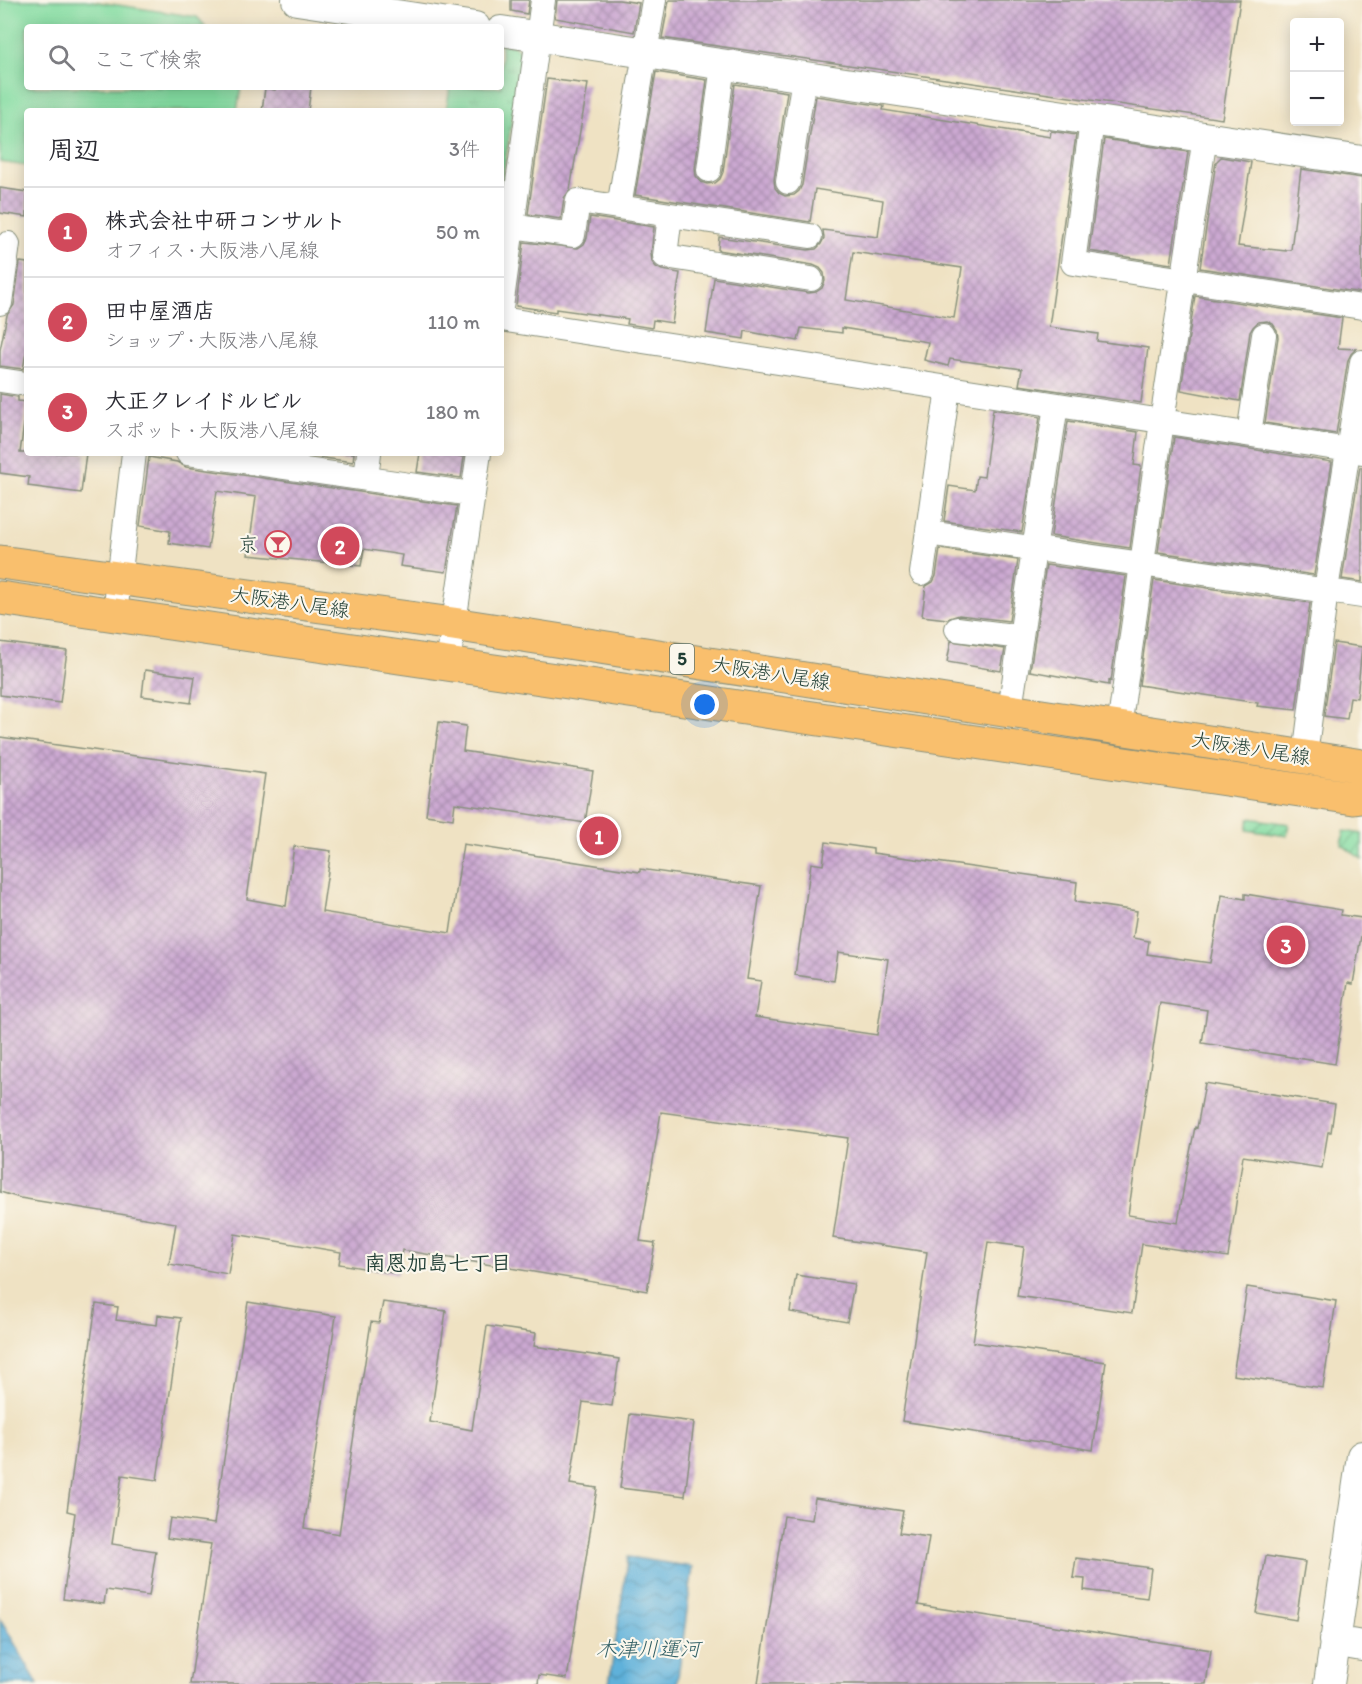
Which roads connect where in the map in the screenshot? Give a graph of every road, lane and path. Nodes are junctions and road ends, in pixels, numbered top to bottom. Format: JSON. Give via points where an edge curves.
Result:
{"nodes":[{"id":1,"x":297,"y":0,"type":"edge"},
{"id":2,"x":543,"y":0,"type":"edge"},
{"id":3,"x":654,"y":0,"type":"edge"},
{"id":4,"x":342,"y":3,"type":"edge"},
{"id":5,"x":430,"y":10,"type":"edge"},
{"id":6,"x":467,"y":24,"type":"edge"},
{"id":7,"x":504,"y":31,"type":"edge"},
{"id":8,"x":538,"y":36,"type":"junction"},
{"id":9,"x":646,"y":54,"type":"junction"},
{"id":10,"x":723,"y":65,"type":"junction"},
{"id":11,"x":804,"y":77,"type":"junction"},
{"id":12,"x":1092,"y":121,"type":"junction"},
{"id":13,"x":1205,"y":137,"type":"junction"},
{"id":14,"x":1362,"y":161,"type":"edge"},
{"id":15,"x":709,"y":170,"type":"dead end"},
{"id":16,"x":788,"y":182,"type":"dead end"},
{"id":17,"x":619,"y":207,"type":"junction"},
{"id":18,"x":670,"y":215,"type":"junction"},
{"id":19,"x":512,"y":226,"type":"junction"},
{"id":20,"x":810,"y":236,"type":"dead end"},
{"id":21,"x":12,"y":244,"type":"edge"},
{"id":22,"x":812,"y":279,"type":"dead end"},
{"id":23,"x":1183,"y":281,"type":"junction"},
{"id":24,"x":504,"y":285,"type":"edge"},
{"id":25,"x":0,"y":303,"type":"edge"},
{"id":26,"x":1362,"y":307,"type":"edge"},
{"id":27,"x":504,"y":319,"type":"edge"},
{"id":28,"x":1264,"y":335,"type":"dead end"},
{"id":29,"x":1362,"y":362,"type":"edge"},
{"id":30,"x":0,"y":380,"type":"edge"},
{"id":31,"x":24,"y":384,"type":"edge"},
{"id":32,"x":948,"y":388,"type":"junction"},
{"id":33,"x":1056,"y":405,"type":"junction"},
{"id":34,"x":1161,"y":421,"type":"junction"},
{"id":35,"x":1248,"y":434,"type":"junction"},
{"id":36,"x":1355,"y":451,"type":"edge"},
{"id":37,"x":134,"y":456,"type":"edge"},
{"id":38,"x":209,"y":456,"type":"edge"},
{"id":39,"x":369,"y":456,"type":"edge"},
{"id":40,"x":478,"y":456,"type":"edge"},
{"id":41,"x":366,"y":478,"type":"junction"},
{"id":42,"x":472,"y":494,"type":"junction"},
{"id":43,"x":928,"y":533,"type":"junction"},
{"id":44,"x":1034,"y":548,"type":"junction"},
{"id":45,"x":0,"y":562,"type":"edge"},
{"id":46,"x":1141,"y":563,"type":"junction"},
{"id":47,"x":922,"y":573,"type":"dead end"},
{"id":48,"x":119,"y":578,"type":"junction"},
{"id":49,"x":1326,"y":590,"type":"junction"},
{"id":50,"x":1362,"y":596,"type":"edge"},
{"id":51,"x":0,"y":598,"type":"edge"},
{"id":52,"x":114,"y":614,"type":"junction"},
{"id":53,"x":453,"y":624,"type":"junction"},
{"id":54,"x":957,"y":629,"type":"dead end"},
{"id":55,"x":1021,"y":638,"type":"junction"},
{"id":56,"x":448,"y":663,"type":"junction"},
{"id":57,"x":1010,"y":709,"type":"junction"},
{"id":58,"x":1119,"y":728,"type":"junction"},
{"id":59,"x":1305,"y":756,"type":"junction"},
{"id":60,"x":1362,"y":766,"type":"edge"},
{"id":61,"x":1362,"y":797,"type":"edge"},
{"id":62,"x":1361,"y":1465,"type":"edge"},
{"id":63,"x":1348,"y":1643,"type":"edge"},
{"id":64,"x":1329,"y":1684,"type":"edge"}],
"edges":[{"from":1,"to":4,"type":"street"},
{"from":2,"to":8,"type":"street"},
{"from":3,"to":9,"type":"street"},
{"from":4,"to":5,"type":"street"},
{"from":5,"to":6,"type":"street"},
{"from":7,"to":8,"type":"street"},
{"from":8,"to":9,"type":"street"},
{"from":8,"to":19,"type":"street"},
{"from":9,"to":10,"type":"street"},
{"from":9,"to":17,"type":"street"},
{"from":10,"to":11,"type":"street"},
{"from":10,"to":15,"type":"street"},
{"from":11,"to":12,"type":"street"},
{"from":11,"to":16,"type":"street"},
{"from":12,"to":13,"type":"street"},
{"from":12,"to":23,"type":"street","via":[[1073,263]]},
{"from":13,"to":14,"type":"street"},
{"from":13,"to":23,"type":"street"},
{"from":17,"to":18,"type":"street"},
{"from":17,"to":19,"type":"street","via":[[578,201],[573,235]]},
{"from":18,"to":20,"type":"street"},
{"from":18,"to":22,"type":"street","via":[[665,256]]},
{"from":19,"to":24,"type":"street"},
{"from":21,"to":25,"type":"street"},
{"from":23,"to":26,"type":"street"},
{"from":23,"to":34,"type":"street"},
{"from":27,"to":32,"type":"street"},
{"from":28,"to":35,"type":"street"},
{"from":29,"to":36,"type":"street"},
{"from":30,"to":31,"type":"street"},
{"from":32,"to":33,"type":"street"},
{"from":32,"to":43,"type":"street"},
{"from":33,"to":34,"type":"street"},
{"from":33,"to":44,"type":"street"},
{"from":34,"to":35,"type":"street"},
{"from":34,"to":46,"type":"street"},
{"from":35,"to":36,"type":"street"},
{"from":36,"to":49,"type":"street"},
{"from":37,"to":48,"type":"street"},
{"from":38,"to":41,"type":"street"},
{"from":39,"to":41,"type":"street"},
{"from":40,"to":42,"type":"street"},
{"from":41,"to":42,"type":"street"},
{"from":42,"to":53,"type":"street"},
{"from":43,"to":44,"type":"street"},
{"from":43,"to":47,"type":"street"},
{"from":44,"to":46,"type":"street"},
{"from":44,"to":55,"type":"street"},
{"from":45,"to":48,"type":"main road","name":"大阪港八尾線","number":"5"},
{"from":46,"to":49,"type":"street"},
{"from":46,"to":58,"type":"street"},
{"from":48,"to":52,"type":"street"},
{"from":48,"to":53,"type":"main road","name":"大阪港八尾線","number":"5"},
{"from":49,"to":50,"type":"street"},
{"from":49,"to":59,"type":"street"},
{"from":51,"to":52,"type":"main road","name":"大阪港八尾線","number":"5"},
{"from":52,"to":56,"type":"main road","name":"大阪港八尾線","number":"5"},
{"from":53,"to":56,"type":"street"},
{"from":53,"to":57,"type":"main road","name":"大阪港八尾線","number":"5"},
{"from":54,"to":55,"type":"street"},
{"from":55,"to":57,"type":"street"},
{"from":56,"to":61,"type":"main road","name":"大阪港八尾線","number":"5"},
{"from":57,"to":58,"type":"main road","name":"大阪港八尾線","number":"5"},
{"from":58,"to":59,"type":"main road","name":"大阪港八尾線","number":"5"},
{"from":59,"to":60,"type":"main road","name":"大阪港八尾線","number":"5"},
{"from":62,"to":63,"type":"street"},
{"from":63,"to":64,"type":"street"}]}
